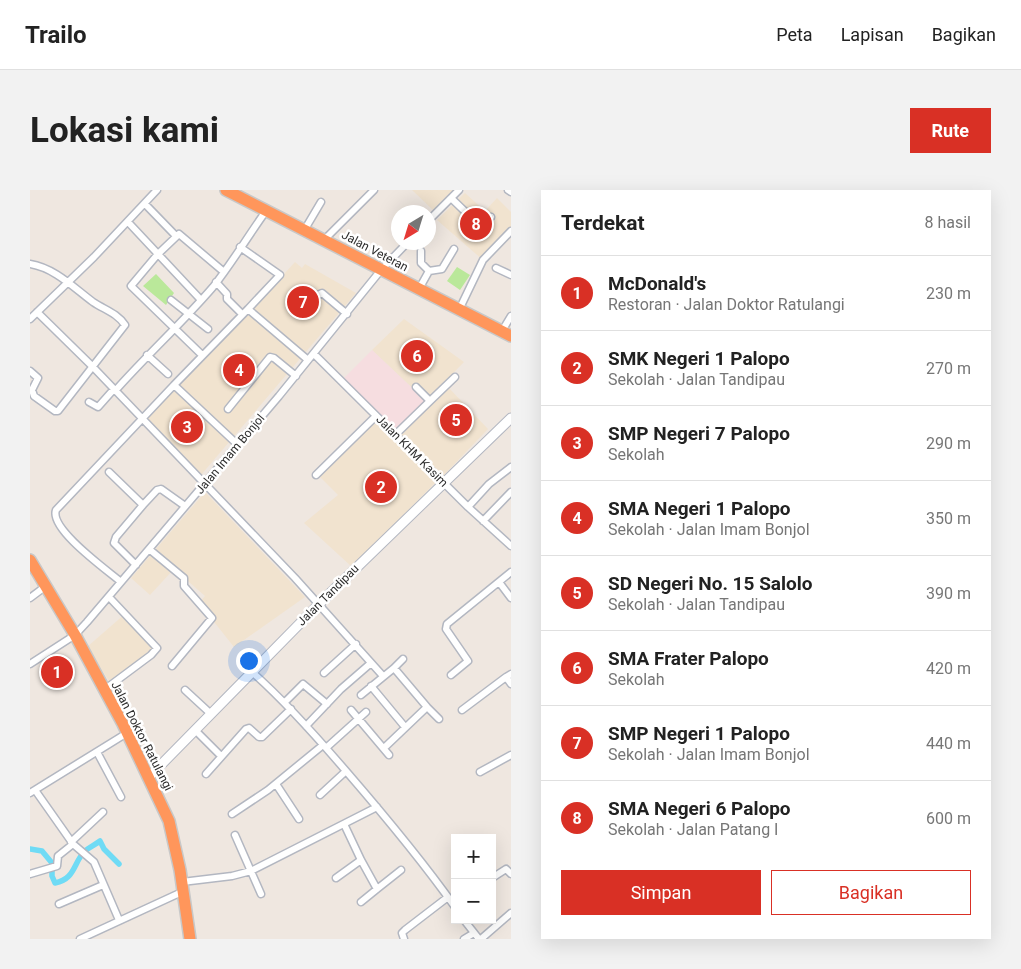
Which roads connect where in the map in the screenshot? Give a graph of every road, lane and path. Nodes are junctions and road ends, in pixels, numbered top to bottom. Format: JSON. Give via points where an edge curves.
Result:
{"nodes":[{"id":1,"x":157,"y":190,"type":"edge"},
{"id":2,"x":226,"y":190,"type":"edge"},
{"id":3,"x":374,"y":190,"type":"edge"},
{"id":4,"x":459,"y":190,"type":"edge"},
{"id":5,"x":451,"y":198,"type":"junction"},
{"id":6,"x":321,"y":202,"type":"dead end"},
{"id":7,"x":145,"y":204,"type":"junction"},
{"id":8,"x":266,"y":210,"type":"junction"},
{"id":9,"x":436,"y":213,"type":"edge"},
{"id":10,"x":492,"y":217,"type":"dead end"},
{"id":11,"x":128,"y":222,"type":"junction"},
{"id":12,"x":305,"y":229,"type":"junction"},
{"id":13,"x":511,"y":231,"type":"edge"},
{"id":14,"x":176,"y":236,"type":"junction"},
{"id":15,"x":324,"y":240,"type":"junction"},
{"id":16,"x":240,"y":247,"type":"junction"},
{"id":17,"x":454,"y":249,"type":"dead end"},
{"id":18,"x":400,"y":250,"type":"edge"},
{"id":19,"x":422,"y":251,"type":"dead end"},
{"id":20,"x":157,"y":255,"type":"junction"},
{"id":21,"x":30,"y":264,"type":"edge"},
{"id":22,"x":496,"y":268,"type":"dead end"},
{"id":23,"x":381,"y":270,"type":"junction"},
{"id":24,"x":224,"y":272,"type":"junction"},
{"id":25,"x":429,"y":272,"type":"junction"},
{"id":26,"x":511,"y":275,"type":"edge"},
{"id":27,"x":216,"y":282,"type":"junction"},
{"id":28,"x":67,"y":283,"type":"junction"},
{"id":29,"x":419,"y":289,"type":"junction"},
{"id":30,"x":171,"y":300,"type":"dead end"},
{"id":31,"x":201,"y":300,"type":"junction"},
{"id":32,"x":248,"y":308,"type":"junction"},
{"id":33,"x":301,"y":310,"type":"dead end"},
{"id":34,"x":458,"y":310,"type":"junction"},
{"id":35,"x":37,"y":312,"type":"junction"},
{"id":36,"x":189,"y":314,"type":"junction"},
{"id":37,"x":242,"y":314,"type":"junction"},
{"id":38,"x":347,"y":314,"type":"junction"},
{"id":39,"x":511,"y":316,"type":"edge"},
{"id":40,"x":30,"y":319,"type":"edge"},
{"id":41,"x":208,"y":329,"type":"dead end"},
{"id":42,"x":175,"y":330,"type":"junction"},
{"id":43,"x":506,"y":334,"type":"edge"},
{"id":44,"x":314,"y":354,"type":"junction"},
{"id":45,"x":147,"y":355,"type":"junction"},
{"id":46,"x":202,"y":355,"type":"junction"},
{"id":47,"x":308,"y":360,"type":"junction"},
{"id":48,"x":92,"y":366,"type":"junction"},
{"id":49,"x":30,"y":371,"type":"edge"},
{"id":50,"x":168,"y":374,"type":"dead end"},
{"id":51,"x":296,"y":376,"type":"junction"},
{"id":52,"x":455,"y":377,"type":"dead end"},
{"id":53,"x":174,"y":385,"type":"junction"},
{"id":54,"x":416,"y":387,"type":"dead end"},
{"id":55,"x":114,"y":390,"type":"junction"},
{"id":56,"x":430,"y":401,"type":"junction"},
{"id":57,"x":89,"y":402,"type":"dead end"},
{"id":58,"x":228,"y":408,"type":"dead end"},
{"id":59,"x":376,"y":416,"type":"junction"},
{"id":60,"x":142,"y":418,"type":"junction"},
{"id":61,"x":510,"y":420,"type":"edge"},
{"id":62,"x":396,"y":435,"type":"junction"},
{"id":63,"x":238,"y":445,"type":"junction"},
{"id":64,"x":511,"y":467,"type":"edge"},
{"id":65,"x":109,"y":472,"type":"dead end"},
{"id":66,"x":316,"y":474,"type":"dead end"},
{"id":67,"x":443,"y":482,"type":"junction"},
{"id":68,"x":205,"y":484,"type":"junction"},
{"id":69,"x":511,"y":492,"type":"edge"},
{"id":70,"x":143,"y":506,"type":"junction"},
{"id":71,"x":185,"y":506,"type":"junction"},
{"id":72,"x":468,"y":507,"type":"junction"},
{"id":73,"x":483,"y":521,"type":"junction"},
{"id":74,"x":511,"y":546,"type":"edge"},
{"id":75,"x":149,"y":549,"type":"junction"},
{"id":76,"x":30,"y":560,"type":"edge"},
{"id":77,"x":136,"y":565,"type":"junction"},
{"id":78,"x":511,"y":572,"type":"edge"},
{"id":79,"x":121,"y":582,"type":"junction"},
{"id":80,"x":499,"y":582,"type":"junction"},
{"id":81,"x":46,"y":586,"type":"junction"},
{"id":82,"x":109,"y":597,"type":"junction"},
{"id":83,"x":30,"y":598,"type":"edge"},
{"id":84,"x":511,"y":598,"type":"edge"},
{"id":85,"x":319,"y":604,"type":"junction"},
{"id":86,"x":75,"y":635,"type":"junction"},
{"id":87,"x":356,"y":644,"type":"junction"},
{"id":88,"x":403,"y":659,"type":"dead end"},
{"id":89,"x":371,"y":663,"type":"junction"},
{"id":90,"x":30,"y":664,"type":"edge"},
{"id":91,"x":172,"y":666,"type":"dead end"},
{"id":92,"x":394,"y":668,"type":"junction"},
{"id":93,"x":252,"y":672,"type":"junction"},
{"id":94,"x":324,"y":673,"type":"dead end"},
{"id":95,"x":384,"y":676,"type":"junction"},
{"id":96,"x":452,"y":676,"type":"dead end"},
{"id":97,"x":509,"y":676,"type":"edge"},
{"id":98,"x":511,"y":684,"type":"edge"},
{"id":99,"x":371,"y":686,"type":"junction"},
{"id":100,"x":104,"y":690,"type":"junction"},
{"id":101,"x":185,"y":690,"type":"dead end"},
{"id":102,"x":361,"y":695,"type":"dead end"},
{"id":103,"x":284,"y":702,"type":"junction"},
{"id":104,"x":327,"y":704,"type":"junction"},
{"id":105,"x":427,"y":708,"type":"junction"},
{"id":106,"x":291,"y":709,"type":"junction"},
{"id":107,"x":351,"y":710,"type":"dead end"},
{"id":108,"x":462,"y":710,"type":"dead end"},
{"id":109,"x":366,"y":712,"type":"dead end"},
{"id":110,"x":211,"y":714,"type":"junction"},
{"id":111,"x":358,"y":719,"type":"junction"},
{"id":112,"x":439,"y":719,"type":"dead end"},
{"id":113,"x":306,"y":726,"type":"junction"},
{"id":114,"x":406,"y":727,"type":"junction"},
{"id":115,"x":195,"y":730,"type":"junction"},
{"id":116,"x":127,"y":733,"type":"junction"},
{"id":117,"x":324,"y":746,"type":"junction"},
{"id":118,"x":384,"y":748,"type":"junction"},
{"id":119,"x":96,"y":752,"type":"junction"},
{"id":120,"x":390,"y":755,"type":"dead end"},
{"id":121,"x":221,"y":756,"type":"junction"},
{"id":122,"x":511,"y":756,"type":"edge"},
{"id":123,"x":346,"y":771,"type":"junction"},
{"id":124,"x":480,"y":772,"type":"dead end"},
{"id":125,"x":206,"y":774,"type":"dead end"},
{"id":126,"x":149,"y":777,"type":"junction"},
{"id":127,"x":276,"y":784,"type":"junction"},
{"id":128,"x":33,"y":791,"type":"edge"},
{"id":129,"x":320,"y":794,"type":"dead end"},
{"id":130,"x":120,"y":797,"type":"dead end"},
{"id":131,"x":377,"y":807,"type":"junction"},
{"id":132,"x":103,"y":812,"type":"dead end"},
{"id":133,"x":232,"y":814,"type":"dead end"},
{"id":134,"x":299,"y":819,"type":"dead end"},
{"id":135,"x":344,"y":824,"type":"junction"},
{"id":136,"x":235,"y":836,"type":"dead end"},
{"id":137,"x":72,"y":843,"type":"junction"},
{"id":138,"x":361,"y":860,"type":"junction"},
{"id":139,"x":401,"y":870,"type":"dead end"},
{"id":140,"x":251,"y":871,"type":"junction"},
{"id":141,"x":30,"y":874,"type":"edge"},
{"id":142,"x":511,"y":874,"type":"edge"},
{"id":143,"x":496,"y":875,"type":"edge"},
{"id":144,"x":336,"y":878,"type":"dead end"},
{"id":145,"x":103,"y":885,"type":"junction"},
{"id":146,"x":183,"y":886,"type":"junction"},
{"id":147,"x":377,"y":889,"type":"junction"},
{"id":148,"x":261,"y":894,"type":"dead end"},
{"id":149,"x":448,"y":897,"type":"junction"},
{"id":150,"x":451,"y":901,"type":"edge"},
{"id":151,"x":361,"y":902,"type":"dead end"},
{"id":152,"x":59,"y":904,"type":"dead end"},
{"id":153,"x":511,"y":913,"type":"edge"},
{"id":154,"x":119,"y":920,"type":"junction"},
{"id":155,"x":467,"y":924,"type":"edge"},
{"id":156,"x":474,"y":933,"type":"junction"},
{"id":157,"x":80,"y":939,"type":"edge"},
{"id":158,"x":190,"y":939,"type":"edge"},
{"id":159,"x":404,"y":939,"type":"edge"},
{"id":160,"x":464,"y":939,"type":"edge"},
{"id":161,"x":480,"y":939,"type":"edge"}],
"edges":[{"from":1,"to":7,"type":"street"},
{"from":2,"to":8,"type":"highway","name":"Jalan Veteran"},
{"from":3,"to":15,"type":"street"},
{"from":4,"to":5,"type":"street"},
{"from":5,"to":9,"type":"street"},
{"from":5,"to":10,"type":"street","via":[[479,225]]},
{"from":6,"to":12,"type":"street"},
{"from":7,"to":11,"type":"street"},
{"from":7,"to":14,"type":"street"},
{"from":8,"to":12,"type":"highway","name":"Jalan Veteran"},
{"from":8,"to":16,"type":"street"},
{"from":11,"to":20,"type":"street"},
{"from":11,"to":28,"type":"street"},
{"from":12,"to":15,"type":"highway","name":"Jalan Veteran"},
{"from":13,"to":34,"type":"street","via":[[483,260]]},
{"from":14,"to":20,"type":"street"},
{"from":14,"to":24,"type":"street","via":[[182,235]]},
{"from":15,"to":23,"type":"highway","name":"Jalan Veteran"},
{"from":16,"to":24,"type":"street"},
{"from":16,"to":32,"type":"street","via":[[280,275]]},
{"from":17,"to":25,"type":"street","via":[[442,269]]},
{"from":18,"to":23,"type":"street","name":"Jalan Imam Bonjol"},
{"from":19,"to":25,"type":"street","via":[[421,263]]},
{"from":20,"to":31,"type":"street"},
{"from":20,"to":42,"type":"street","via":[[131,287]]},
{"from":21,"to":28,"type":"street","via":[[43,266]]},
{"from":22,"to":26,"type":"street"},
{"from":23,"to":29,"type":"highway","name":"Jalan Veteran"},
{"from":23,"to":38,"type":"street","name":"Jalan Imam Bonjol"},
{"from":24,"to":27,"type":"street"},
{"from":25,"to":29,"type":"street"},
{"from":27,"to":31,"type":"street"},
{"from":27,"to":37,"type":"street"},
{"from":28,"to":35,"type":"street"},
{"from":28,"to":48,"type":"street","via":[[111,311],[125,325]]},
{"from":29,"to":34,"type":"highway","name":"Jalan Veteran"},
{"from":30,"to":36,"type":"street"},
{"from":31,"to":36,"type":"street"},
{"from":32,"to":37,"type":"street"},
{"from":32,"to":47,"type":"street"},
{"from":33,"to":38,"type":"street","via":[[322,293]]},
{"from":34,"to":43,"type":"highway","name":"Jalan Veteran"},
{"from":35,"to":40,"type":"street"},
{"from":35,"to":48,"type":"street"},
{"from":36,"to":41,"type":"street"},
{"from":36,"to":42,"type":"street"},
{"from":37,"to":46,"type":"street"},
{"from":38,"to":44,"type":"street","name":"Jalan Imam Bonjol"},
{"from":39,"to":43,"type":"street"},
{"from":42,"to":45,"type":"street"},
{"from":42,"to":46,"type":"street"},
{"from":44,"to":47,"type":"street","name":"Jalan Imam Bonjol"},
{"from":44,"to":59,"type":"street","name":"Jalan KHM Kasim"},
{"from":45,"to":50,"type":"street"},
{"from":45,"to":55,"type":"street"},
{"from":46,"to":53,"type":"street"},
{"from":47,"to":51,"type":"street","name":"Jalan Imam Bonjol"},
{"from":48,"to":49,"type":"street","via":[[56,412],[34,396],[32,390],[38,378]]},
{"from":48,"to":55,"type":"street"},
{"from":51,"to":58,"type":"street","via":[[270,357]]},
{"from":51,"to":63,"type":"street","name":"Jalan Imam Bonjol"},
{"from":52,"to":56,"type":"street"},
{"from":53,"to":60,"type":"street"},
{"from":53,"to":63,"type":"street"},
{"from":54,"to":56,"type":"street"},
{"from":55,"to":57,"type":"street","via":[[98,407]]},
{"from":55,"to":60,"type":"street"},
{"from":56,"to":62,"type":"street"},
{"from":59,"to":62,"type":"street","name":"Jalan KHM Kasim"},
{"from":59,"to":66,"type":"street"},
{"from":60,"to":68,"type":"street"},
{"from":60,"to":79,"type":"street","via":[[55,513],[64,532]]},
{"from":61,"to":67,"type":"street","name":"Jalan Tandipau"},
{"from":62,"to":67,"type":"street","name":"Jalan KHM Kasim"},
{"from":63,"to":68,"type":"street","name":"Jalan Imam Bonjol"},
{"from":64,"to":72,"type":"street","via":[[489,484]]},
{"from":65,"to":70,"type":"street"},
{"from":67,"to":72,"type":"street","name":"Jalan KHM Kasim"},
{"from":67,"to":85,"type":"street","name":"Jalan Tandipau"},
{"from":68,"to":71,"type":"street","name":"Jalan Imam Bonjol"},
{"from":68,"to":85,"type":"street"},
{"from":69,"to":73,"type":"street"},
{"from":70,"to":71,"type":"street","via":[[161,489]]},
{"from":70,"to":77,"type":"street","via":[[114,543]]},
{"from":71,"to":75,"type":"street","name":"Jalan Imam Bonjol"},
{"from":72,"to":73,"type":"street","name":"Jalan KHM Kasim"},
{"from":73,"to":74,"type":"street","name":"Jalan KHM Kasim"},
{"from":75,"to":77,"type":"street","name":"Jalan Imam Bonjol"},
{"from":75,"to":91,"type":"street","via":[[186,579],[184,586],[212,618]]},
{"from":76,"to":81,"type":"highway","name":"Jalan Doktor Ratulangi"},
{"from":77,"to":79,"type":"street","name":"Jalan Imam Bonjol"},
{"from":78,"to":80,"type":"street"},
{"from":79,"to":82,"type":"street","name":"Jalan Imam Bonjol"},
{"from":80,"to":84,"type":"street"},
{"from":80,"to":96,"type":"street","via":[[447,624],[446,629],[468,661]]},
{"from":81,"to":83,"type":"street"},
{"from":81,"to":86,"type":"highway","name":"Jalan Doktor Ratulangi"},
{"from":82,"to":86,"type":"street","name":"Jalan Imam Bonjol"},
{"from":82,"to":100,"type":"street","via":[[157,648]]},
{"from":85,"to":87,"type":"street"},
{"from":85,"to":93,"type":"street","name":"Jalan Tandipau"},
{"from":86,"to":90,"type":"street","name":"Jalan Imam Bonjol"},
{"from":86,"to":100,"type":"highway","name":"Jalan Doktor Ratulangi"},
{"from":87,"to":89,"type":"street"},
{"from":87,"to":94,"type":"street"},
{"from":88,"to":92,"type":"street"},
{"from":89,"to":95,"type":"street"},
{"from":89,"to":104,"type":"street"},
{"from":92,"to":95,"type":"street"},
{"from":92,"to":105,"type":"street"},
{"from":93,"to":103,"type":"street"},
{"from":93,"to":110,"type":"street","name":"Jalan Tandipau"},
{"from":95,"to":99,"type":"street"},
{"from":97,"to":98,"type":"street"},
{"from":97,"to":108,"type":"street"},
{"from":99,"to":102,"type":"street"},
{"from":99,"to":114,"type":"street"},
{"from":100,"to":116,"type":"highway","name":"Jalan Doktor Ratulangi"},
{"from":101,"to":110,"type":"street"},
{"from":103,"to":104,"type":"street","via":[[303,684]]},
{"from":103,"to":106,"type":"street"},
{"from":104,"to":113,"type":"street"},
{"from":105,"to":112,"type":"street"},
{"from":105,"to":114,"type":"street"},
{"from":106,"to":113,"type":"street"},
{"from":106,"to":121,"type":"street","via":[[262,737],[246,729]]},
{"from":107,"to":111,"type":"street"},
{"from":109,"to":111,"type":"street"},
{"from":110,"to":115,"type":"street","name":"Jalan Tandipau"},
{"from":111,"to":117,"type":"street"},
{"from":111,"to":118,"type":"street"},
{"from":113,"to":117,"type":"street"},
{"from":114,"to":118,"type":"street"},
{"from":115,"to":121,"type":"street"},
{"from":115,"to":126,"type":"street","name":"Jalan Tandipau"},
{"from":116,"to":119,"type":"street"},
{"from":116,"to":126,"type":"highway","name":"Jalan Doktor Ratulangi"},
{"from":117,"to":123,"type":"street"},
{"from":117,"to":127,"type":"street"},
{"from":118,"to":120,"type":"street"},
{"from":119,"to":128,"type":"street"},
{"from":119,"to":130,"type":"street"},
{"from":121,"to":125,"type":"street"},
{"from":122,"to":124,"type":"street"},
{"from":123,"to":129,"type":"street"},
{"from":123,"to":131,"type":"street"},
{"from":126,"to":146,"type":"highway","name":"Jalan Doktor Ratulangi","via":[[172,832]]},
{"from":127,"to":133,"type":"street"},
{"from":127,"to":134,"type":"street"},
{"from":128,"to":137,"type":"street"},
{"from":131,"to":135,"type":"street"},
{"from":131,"to":149,"type":"street"},
{"from":132,"to":137,"type":"street"},
{"from":135,"to":138,"type":"street"},
{"from":135,"to":140,"type":"street"},
{"from":136,"to":140,"type":"street"},
{"from":137,"to":141,"type":"street","via":[[58,856],[56,866]]},
{"from":137,"to":145,"type":"street","via":[[94,862]]},
{"from":138,"to":144,"type":"street"},
{"from":138,"to":147,"type":"street"},
{"from":139,"to":147,"type":"street"},
{"from":140,"to":146,"type":"street"},
{"from":140,"to":148,"type":"street"},
{"from":142,"to":143,"type":"street","via":[[506,869]]},
{"from":145,"to":152,"type":"street"},
{"from":145,"to":154,"type":"street"},
{"from":146,"to":154,"type":"street"},
{"from":146,"to":158,"type":"highway","name":"Jalan Doktor Ratulangi"},
{"from":147,"to":151,"type":"street"},
{"from":149,"to":150,"type":"street"},
{"from":149,"to":159,"type":"street","via":[[404,930]]},
{"from":153,"to":161,"type":"street"},
{"from":154,"to":157,"type":"street"},
{"from":155,"to":156,"type":"street"},
{"from":156,"to":160,"type":"street"},
{"from":156,"to":161,"type":"street"}]}
